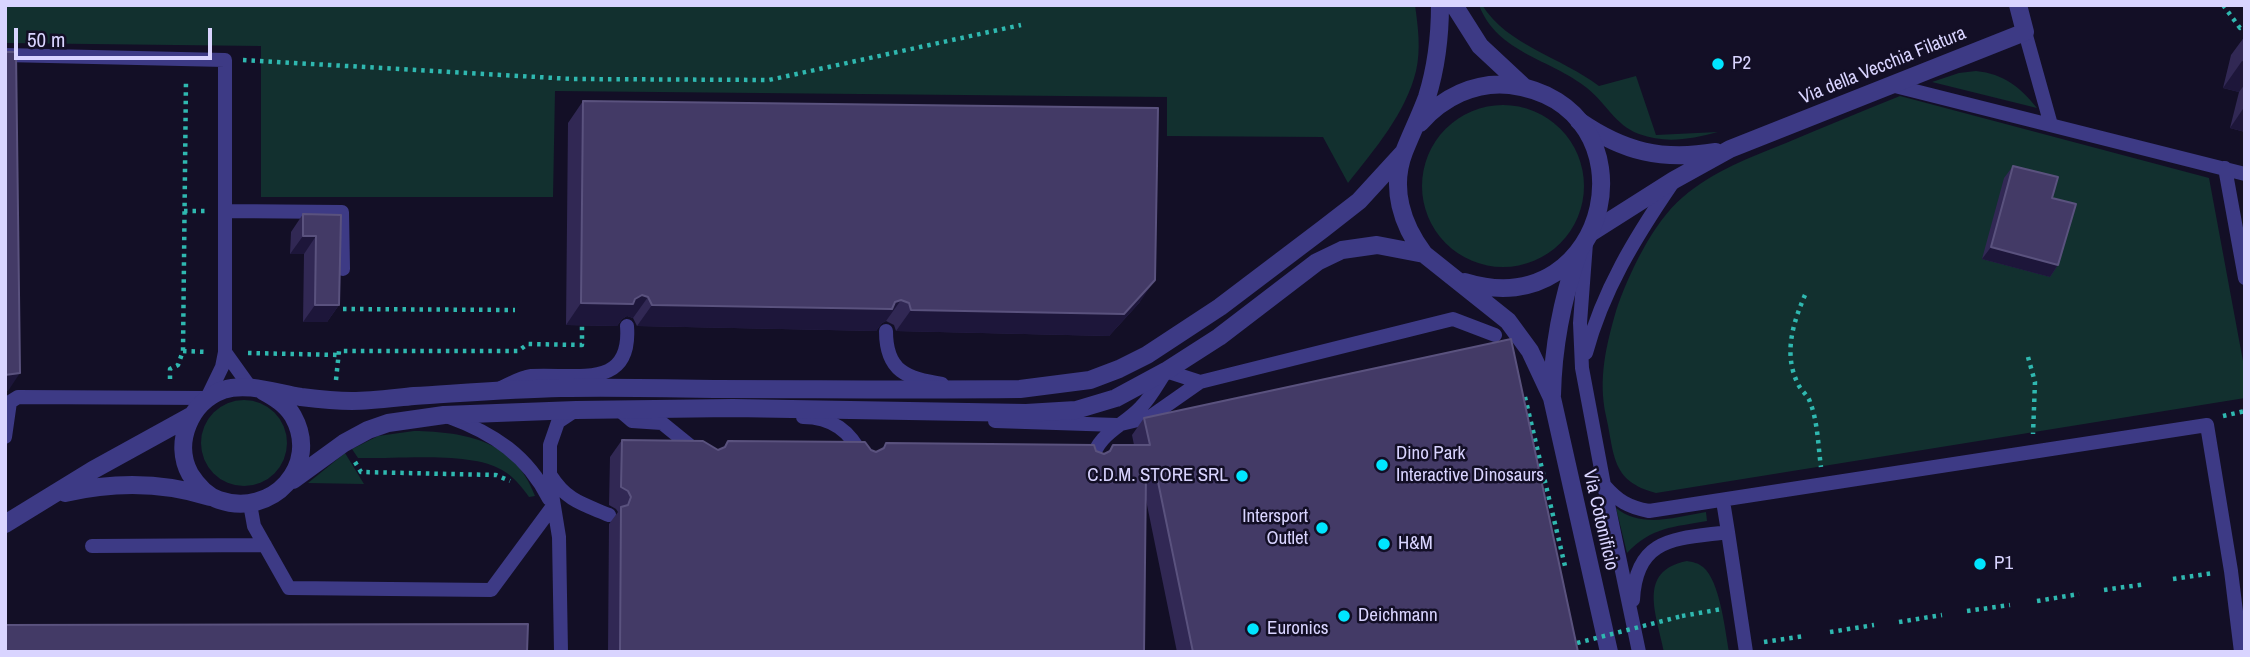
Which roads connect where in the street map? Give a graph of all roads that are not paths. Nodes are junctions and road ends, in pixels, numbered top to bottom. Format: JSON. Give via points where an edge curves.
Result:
{"nodes":[{"id":1,"x":1440,"y":5,"type":"edge"},
{"id":2,"x":1454,"y":5,"type":"edge"},
{"id":3,"x":2018,"y":5,"type":"edge"},
{"id":4,"x":2025,"y":32,"type":"junction"},
{"id":5,"x":5,"y":55,"type":"edge"},
{"id":6,"x":1891,"y":85,"type":"junction"},
{"id":7,"x":1524,"y":87,"type":"junction"},
{"id":8,"x":1579,"y":121,"type":"junction"},
{"id":9,"x":2051,"y":125,"type":"junction"},
{"id":10,"x":1416,"y":128,"type":"junction"},
{"id":11,"x":1730,"y":149,"type":"junction"},
{"id":12,"x":1403,"y":153,"type":"junction"},
{"id":13,"x":2225,"y":168,"type":"junction"},
{"id":14,"x":2245,"y":173,"type":"edge"},
{"id":15,"x":1674,"y":180,"type":"junction"},
{"id":16,"x":218,"y":211,"type":"junction"},
{"id":17,"x":1586,"y":242,"type":"junction"},
{"id":18,"x":1424,"y":254,"type":"junction"},
{"id":19,"x":343,"y":270,"type":"edge"},
{"id":20,"x":1448,"y":274,"type":"junction"},
{"id":21,"x":2245,"y":278,"type":"edge"},
{"id":22,"x":627,"y":326,"type":"edge"},
{"id":23,"x":886,"y":331,"type":"edge"},
{"id":24,"x":1495,"y":335,"type":"dead end"},
{"id":25,"x":230,"y":352,"type":"junction"},
{"id":26,"x":1582,"y":368,"type":"junction"},
{"id":27,"x":1166,"y":371,"type":"junction"},
{"id":28,"x":1200,"y":382,"type":"junction"},
{"id":29,"x":257,"y":389,"type":"junction"},
{"id":30,"x":1020,"y":389,"type":"junction"},
{"id":31,"x":494,"y":391,"type":"junction"},
{"id":32,"x":208,"y":398,"type":"junction"},
{"id":33,"x":1552,"y":398,"type":"junction"},
{"id":34,"x":733,"y":408,"type":"junction"},
{"id":35,"x":576,"y":410,"type":"junction"},
{"id":36,"x":618,"y":410,"type":"junction"},
{"id":37,"x":931,"y":411,"type":"junction"},
{"id":38,"x":444,"y":415,"type":"junction"},
{"id":39,"x":191,"y":416,"type":"junction"},
{"id":40,"x":1117,"y":425,"type":"junction"},
{"id":41,"x":5,"y":437,"type":"edge"},
{"id":42,"x":706,"y":458,"type":"edge"},
{"id":43,"x":864,"y":460,"type":"edge"},
{"id":44,"x":1091,"y":462,"type":"edge"},
{"id":45,"x":549,"y":473,"type":"junction"},
{"id":46,"x":287,"y":484,"type":"junction"},
{"id":47,"x":1604,"y":485,"type":"junction"},
{"id":48,"x":51,"y":497,"type":"junction"},
{"id":49,"x":217,"y":499,"type":"junction"},
{"id":50,"x":1723,"y":501,"type":"junction"},
{"id":51,"x":250,"y":504,"type":"junction"},
{"id":52,"x":553,"y":506,"type":"junction"},
{"id":53,"x":609,"y":515,"type":"dead end"},
{"id":54,"x":5,"y":524,"type":"edge"},
{"id":55,"x":1728,"y":532,"type":"junction"},
{"id":56,"x":265,"y":545,"type":"junction"},
{"id":57,"x":92,"y":546,"type":"dead end"},
{"id":58,"x":1632,"y":619,"type":"junction"},
{"id":59,"x":561,"y":652,"type":"edge"},
{"id":60,"x":1609,"y":652,"type":"edge"},
{"id":61,"x":1639,"y":652,"type":"edge"},
{"id":62,"x":1746,"y":652,"type":"edge"},
{"id":63,"x":2241,"y":652,"type":"edge"}],
"edges":[{"from":1,"to":10,"type":"street","name":"Via Cotonificio","via":[[1435,61]]},
{"from":2,"to":7,"type":"street","name":"Via Cotonificio","via":[[1480,46]]},
{"from":3,"to":4,"type":"street"},
{"from":4,"to":6,"type":"street","name":"Via della Vecchia Filatura"},
{"from":4,"to":9,"type":"lane"},
{"from":5,"to":16,"type":"lane","via":[[225,60]]},
{"from":6,"to":9,"type":"lane"},
{"from":6,"to":11,"type":"street","name":"Via della Vecchia Filatura"},
{"from":7,"to":8,"type":"street","name":"Via Cotonificio","via":[[1554,100]]},
{"from":7,"to":10,"type":"street","name":"Via Cotonificio","via":[[1483,86],[1463,91],[1445,100]]},
{"from":8,"to":11,"type":"street","name":"Via della Vecchia Filatura","via":[[1639,152],[1672,156]]},
{"from":8,"to":17,"type":"street","name":"Via Cotonificio","via":[[1592,141],[1601,175],[1600,210]]},
{"from":9,"to":13,"type":"lane"},
{"from":10,"to":12,"type":"street","name":"Via Cotonificio"},
{"from":11,"to":15,"type":"street","name":"Via della Vecchia Filatura"},
{"from":12,"to":18,"type":"street","name":"Via Cotonificio","via":[[1400,207]]},
{"from":12,"to":30,"type":"street","via":[[1359,201],[1212,313],[1147,355],[1090,380]]},
{"from":13,"to":14,"type":"lane"},
{"from":13,"to":21,"type":"lane"},
{"from":15,"to":17,"type":"street","name":"Via della Vecchia Filatura"},
{"from":15,"to":26,"type":"lane","via":[[1615,276]]},
{"from":16,"to":19,"type":"lane","via":[[342,212]]},
{"from":16,"to":25,"type":"lane"},
{"from":17,"to":20,"type":"street","name":"Via Cotonificio","via":[[1564,266],[1527,284],[1487,288]]},
{"from":17,"to":26,"type":"lane"},
{"from":17,"to":33,"type":"street","name":"Via Cotonificio","via":[[1565,290]]},
{"from":18,"to":20,"type":"street","name":"Via Cotonificio"},
{"from":18,"to":27,"type":"street","via":[[1377,245],[1342,250],[1317,261],[1219,337]]},
{"from":20,"to":33,"type":"street","name":"Via Cotonificio","via":[[1508,320],[1530,351]]},
{"from":22,"to":31,"type":"lane","via":[[627,349],[612,369],[588,375],[527,376]]},
{"from":23,"to":30,"type":"lane","via":[[890,358],[909,376],[942,384]]},
{"from":24,"to":28,"type":"lane","via":[[1453,319]]},
{"from":25,"to":29,"type":"lane"},
{"from":25,"to":32,"type":"lane"},
{"from":26,"to":47,"type":"lane"},
{"from":27,"to":28,"type":"lane"},
{"from":27,"to":37,"type":"street","via":[[1116,398],[1076,410]]},
{"from":27,"to":40,"type":"lane","via":[[1142,406]]},
{"from":28,"to":40,"type":"lane","via":[[1150,417]]},
{"from":29,"to":31,"type":"street","via":[[352,401]]},
{"from":29,"to":32,"type":"street","via":[[225,389]]},
{"from":29,"to":46,"type":"street","via":[[279,400],[299,431],[297,468]]},
{"from":30,"to":31,"type":"street"},
{"from":32,"to":39,"type":"street"},
{"from":32,"to":41,"type":"lane","via":[[18,397],[10,402]]},
{"from":33,"to":60,"type":"street","name":"Via Cotonificio"},
{"from":34,"to":36,"type":"street"},
{"from":34,"to":37,"type":"street"},
{"from":34,"to":43,"type":"lane","via":[[752,416],[825,420],[850,435]]},
{"from":35,"to":36,"type":"street"},
{"from":35,"to":38,"type":"street"},
{"from":35,"to":45,"type":"lane","via":[[558,422],[552,434]]},
{"from":36,"to":42,"type":"lane","via":[[632,421],[662,423]]},
{"from":37,"to":40,"type":"lane","via":[[947,419]]},
{"from":38,"to":46,"type":"street","via":[[368,430]]},
{"from":38,"to":52,"type":"lane","via":[[472,425],[513,451],[531,469]]},
{"from":39,"to":48,"type":"street"},
{"from":39,"to":49,"type":"street","via":[[184,435],[189,472]]},
{"from":40,"to":44,"type":"lane","via":[[1100,440]]},
{"from":45,"to":52,"type":"lane"},
{"from":45,"to":53,"type":"lane","via":[[564,494]]},
{"from":46,"to":51,"type":"street"},
{"from":47,"to":50,"type":"lane","via":[[1616,499],[1649,511]]},
{"from":47,"to":58,"type":"lane"},
{"from":48,"to":49,"type":"street","via":[[94,486],[138,486],[180,489]]},
{"from":48,"to":54,"type":"street"},
{"from":49,"to":51,"type":"street"},
{"from":50,"to":55,"type":"lane"},
{"from":50,"to":63,"type":"lane","via":[[2207,425]]},
{"from":51,"to":56,"type":"lane","via":[[254,526]]},
{"from":52,"to":56,"type":"lane","via":[[491,590],[289,588]]},
{"from":52,"to":59,"type":"lane","via":[[559,537]]},
{"from":55,"to":58,"type":"lane","via":[[1674,540],[1645,556],[1634,585]]},
{"from":55,"to":62,"type":"lane"},
{"from":56,"to":57,"type":"lane"},
{"from":58,"to":61,"type":"lane"}]}
